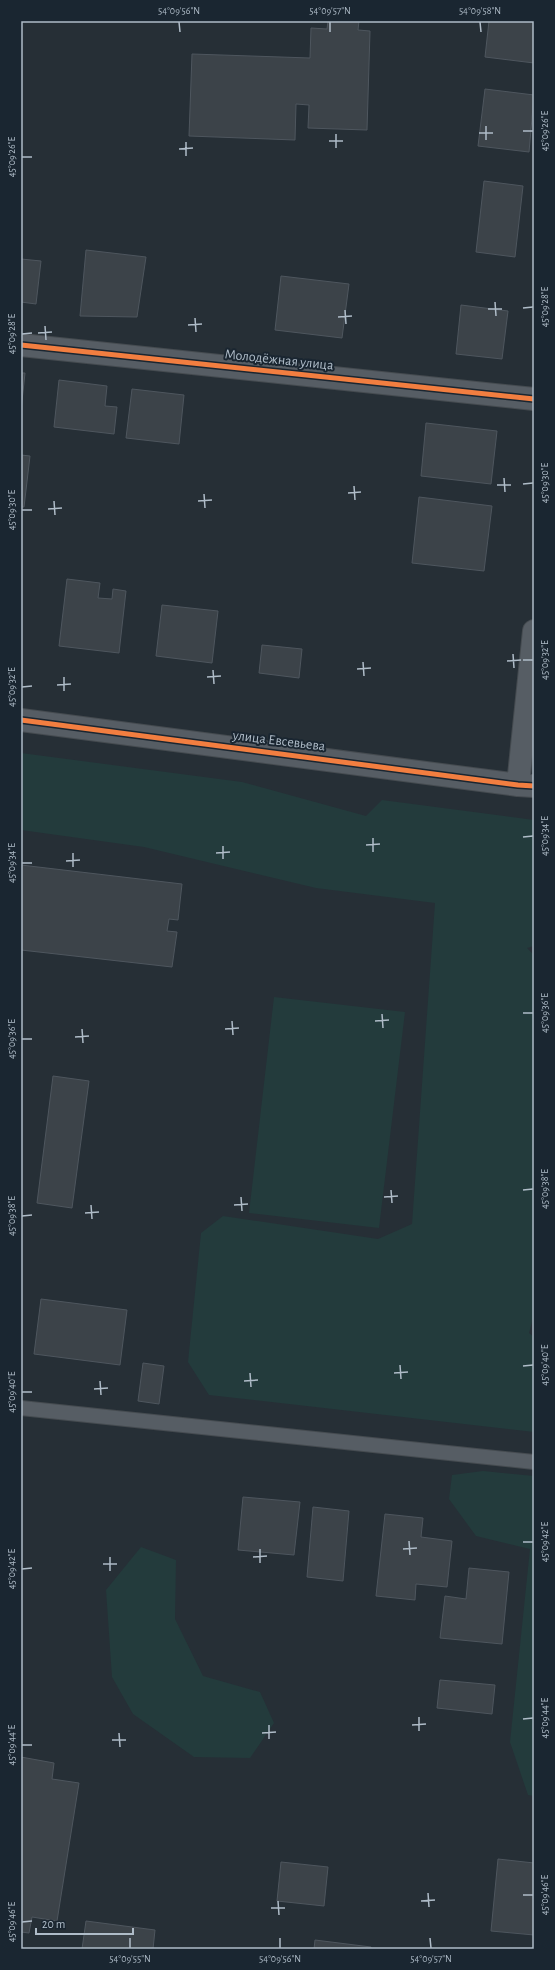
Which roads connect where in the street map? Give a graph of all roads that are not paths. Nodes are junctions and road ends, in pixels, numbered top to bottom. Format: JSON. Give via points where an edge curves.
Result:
{"nodes":[{"id":1,"x":21,"y":345,"type":"edge"},
{"id":2,"x":534,"y":400,"type":"edge"},
{"id":3,"x":534,"y":631,"type":"edge"},
{"id":4,"x":21,"y":720,"type":"edge"},
{"id":5,"x":526,"y":786,"type":"edge"},
{"id":6,"x":21,"y":1408,"type":"edge"},
{"id":7,"x":534,"y":1462,"type":"edge"}],
"edges":[{"from":1,"to":2,"type":"street","name":"Молодёжная улица"},
{"from":3,"to":5,"type":"street"},
{"from":4,"to":5,"type":"street","name":"улица Евсевьева"},
{"from":6,"to":7,"type":"lane"}]}
